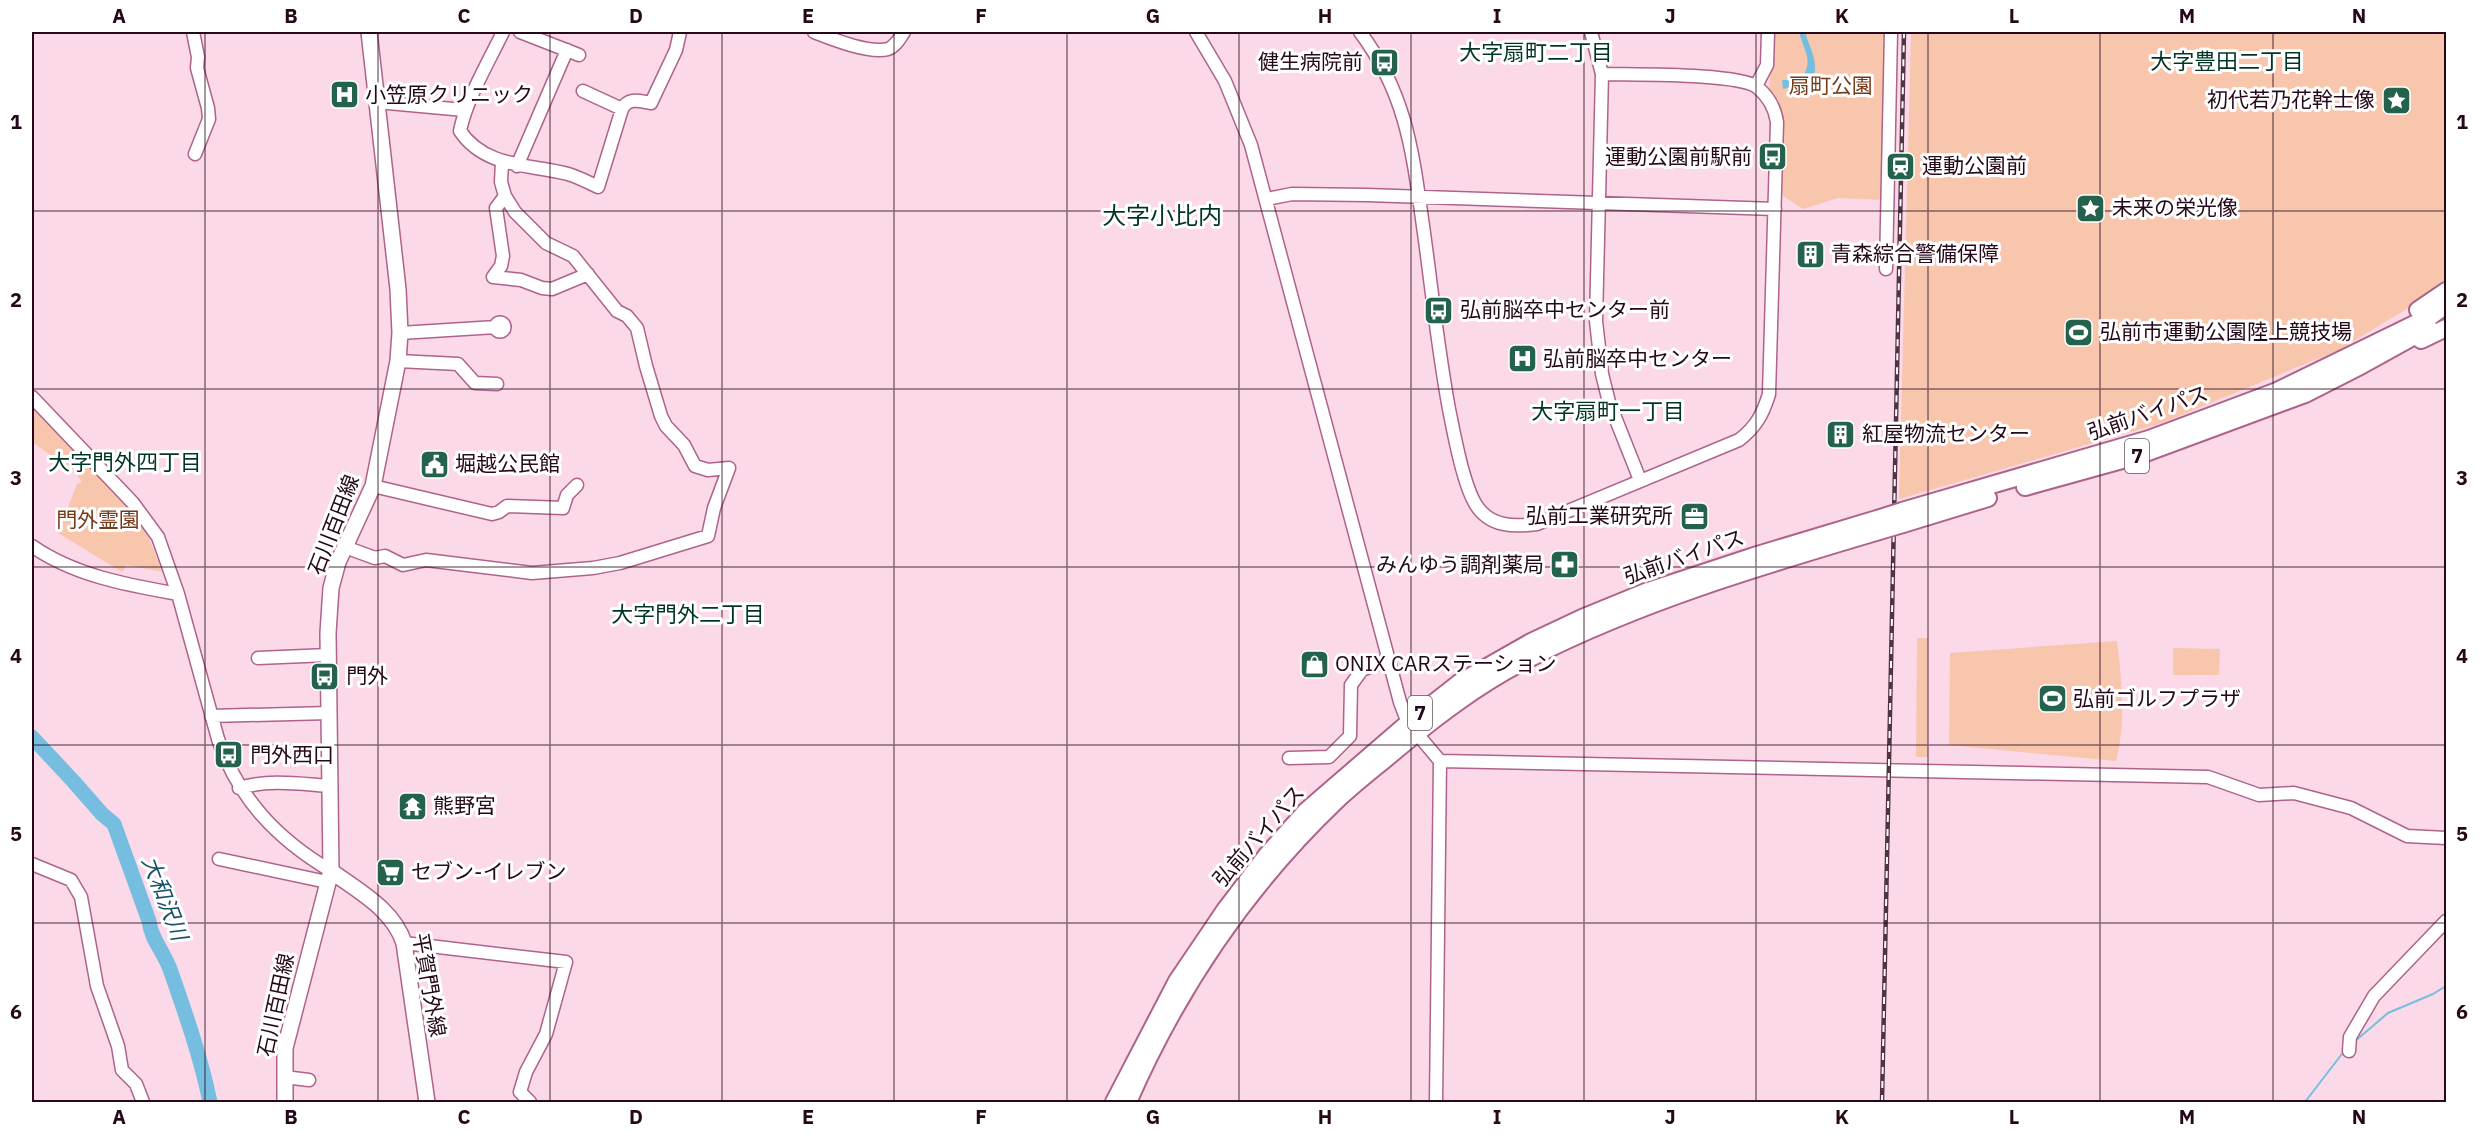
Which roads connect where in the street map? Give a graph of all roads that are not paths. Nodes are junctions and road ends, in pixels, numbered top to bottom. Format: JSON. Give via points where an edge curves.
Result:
{"nodes":[{"id":1,"x":193,"y":32,"type":"edge"},
{"id":2,"x":369,"y":32,"type":"edge"},
{"id":3,"x":503,"y":32,"type":"edge"},
{"id":4,"x":520,"y":32,"type":"edge"},
{"id":5,"x":680,"y":32,"type":"edge"},
{"id":6,"x":814,"y":32,"type":"edge"},
{"id":7,"x":904,"y":32,"type":"edge"},
{"id":8,"x":1196,"y":32,"type":"edge"},
{"id":9,"x":1360,"y":32,"type":"edge"},
{"id":10,"x":1591,"y":32,"type":"edge"},
{"id":11,"x":1768,"y":32,"type":"edge"},
{"id":12,"x":1891,"y":32,"type":"edge"},
{"id":13,"x":567,"y":50,"type":"junction"},
{"id":14,"x":579,"y":55,"type":"dead end"},
{"id":15,"x":1602,"y":74,"type":"junction"},
{"id":16,"x":1756,"y":86,"type":"junction"},
{"id":17,"x":583,"y":92,"type":"dead end"},
{"id":18,"x":377,"y":102,"type":"junction"},
{"id":19,"x":622,"y":109,"type":"junction"},
{"id":20,"x":464,"y":111,"type":"junction"},
{"id":21,"x":195,"y":154,"type":"dead end"},
{"id":22,"x":502,"y":162,"type":"junction"},
{"id":23,"x":517,"y":166,"type":"junction"},
{"id":24,"x":505,"y":196,"type":"junction"},
{"id":25,"x":1419,"y":198,"type":"junction"},
{"id":26,"x":1267,"y":199,"type":"junction"},
{"id":27,"x":1599,"y":204,"type":"junction"},
{"id":28,"x":1775,"y":209,"type":"junction"},
{"id":29,"x":1886,"y":269,"type":"dead end"},
{"id":30,"x":588,"y":274,"type":"junction"},
{"id":31,"x":2446,"y":291,"type":"edge"},
{"id":32,"x":2446,"y":305,"type":"edge"},
{"id":33,"x":2446,"y":317,"type":"edge"},
{"id":34,"x":506,"y":326,"type":"dead end"},
{"id":35,"x":2446,"y":328,"type":"edge"},
{"id":36,"x":400,"y":333,"type":"junction"},
{"id":37,"x":2360,"y":358,"type":"junction"},
{"id":38,"x":398,"y":360,"type":"junction"},
{"id":39,"x":497,"y":384,"type":"dead end"},
{"id":40,"x":32,"y":397,"type":"edge"},
{"id":41,"x":1640,"y":480,"type":"junction"},
{"id":42,"x":577,"y":485,"type":"dead end"},
{"id":43,"x":374,"y":486,"type":"junction"},
{"id":44,"x":32,"y":546,"type":"edge"},
{"id":45,"x":345,"y":547,"type":"junction"},
{"id":46,"x":178,"y":594,"type":"junction"},
{"id":47,"x":328,"y":655,"type":"junction"},
{"id":48,"x":258,"y":658,"type":"dead end"},
{"id":49,"x":1388,"y":659,"type":"junction"},
{"id":50,"x":329,"y":713,"type":"junction"},
{"id":51,"x":211,"y":716,"type":"junction"},
{"id":52,"x":1411,"y":728,"type":"junction"},
{"id":53,"x":1289,"y":758,"type":"dead end"},
{"id":54,"x":1440,"y":761,"type":"junction"},
{"id":55,"x":330,"y":786,"type":"junction"},
{"id":56,"x":239,"y":788,"type":"junction"},
{"id":57,"x":2446,"y":838,"type":"edge"},
{"id":58,"x":219,"y":859,"type":"dead end"},
{"id":59,"x":32,"y":864,"type":"edge"},
{"id":60,"x":329,"y":876,"type":"junction"},
{"id":61,"x":2446,"y":921,"type":"edge"},
{"id":62,"x":404,"y":943,"type":"junction"},
{"id":63,"x":2349,"y":1051,"type":"dead end"},
{"id":64,"x":284,"y":1077,"type":"junction"},
{"id":65,"x":309,"y":1080,"type":"dead end"},
{"id":66,"x":143,"y":1102,"type":"edge"},
{"id":67,"x":285,"y":1102,"type":"edge"},
{"id":68,"x":427,"y":1102,"type":"edge"},
{"id":69,"x":530,"y":1102,"type":"edge"},
{"id":70,"x":1114,"y":1102,"type":"edge"},
{"id":71,"x":1128,"y":1102,"type":"edge"},
{"id":72,"x":1436,"y":1102,"type":"edge"}],
"edges":[{"from":1,"to":21,"type":"street","via":[[209,118]]},
{"from":2,"to":18,"type":"main road","name":"石川百田線"},
{"from":3,"to":20,"type":"street"},
{"from":4,"to":13,"type":"street"},
{"from":5,"to":19,"type":"street","via":[[676,50],[651,103],[632,100]]},
{"from":6,"to":7,"type":"street","via":[[872,50],[889,49]]},
{"from":8,"to":26,"type":"street","via":[[1225,81]]},
{"from":9,"to":25,"type":"street","via":[[1381,64],[1401,109],[1416,166]]},
{"from":10,"to":15,"type":"street"},
{"from":11,"to":16,"type":"street","via":[[1767,65]]},
{"from":12,"to":29,"type":"street"},
{"from":13,"to":14,"type":"street"},
{"from":13,"to":23,"type":"street"},
{"from":15,"to":16,"type":"street","via":[[1731,78]]},
{"from":15,"to":27,"type":"street"},
{"from":16,"to":28,"type":"street","via":[[1775,110],[1777,122]]},
{"from":17,"to":19,"type":"street"},
{"from":18,"to":20,"type":"street"},
{"from":18,"to":36,"type":"main road","name":"石川百田線"},
{"from":19,"to":23,"type":"street","via":[[598,187],[567,174]]},
{"from":20,"to":22,"type":"street","via":[[460,131],[468,142]]},
{"from":22,"to":23,"type":"street"},
{"from":22,"to":24,"type":"street"},
{"from":24,"to":30,"type":"street","via":[[546,243],[573,256]]},
{"from":24,"to":30,"type":"street","via":[[496,208],[503,256],[494,277],[552,289]]},
{"from":25,"to":26,"type":"street","via":[[1292,194]]},
{"from":25,"to":27,"type":"street"},
{"from":25,"to":41,"type":"street","via":[[1443,376],[1476,506],[1503,525],[1537,524]]},
{"from":26,"to":49,"type":"street"},
{"from":27,"to":28,"type":"street"},
{"from":27,"to":41,"type":"street","via":[[1596,321],[1602,374],[1616,424]]},
{"from":28,"to":41,"type":"street","via":[[1771,370],[1763,413],[1752,430],[1739,440]]},
{"from":30,"to":45,"type":"street","via":[[617,311],[637,328],[661,416],[695,466],[708,470],[729,468],[708,536],[620,563],[532,573],[426,560],[403,565],[385,556],[375,558]]},
{"from":31,"to":37,"type":"highway","number":"7"},
{"from":32,"to":37,"type":"highway","name":"弘前バイパス","number":"7"},
{"from":33,"to":37,"type":"highway","name":"弘前バイパス","number":"7"},
{"from":34,"to":36,"type":"street"},
{"from":35,"to":37,"type":"highway","number":"7"},
{"from":36,"to":38,"type":"main road","name":"石川百田線"},
{"from":37,"to":52,"type":"highway","name":"弘前バイパス","number":"7","bridge":true,"via":[[2305,394],[2140,455],[1877,525],[1651,603],[1528,658]]},
{"from":38,"to":39,"type":"street","via":[[458,364],[476,383]]},
{"from":38,"to":43,"type":"main road","name":"石川百田線"},
{"from":40,"to":46,"type":"street","via":[[147,519],[158,537]]},
{"from":42,"to":43,"type":"street","via":[[567,495],[563,508],[507,506],[492,514]]},
{"from":43,"to":45,"type":"main road","name":"石川百田線"},
{"from":44,"to":46,"type":"street","via":[[73,567],[120,584]]},
{"from":45,"to":47,"type":"main road","name":"石川百田線","via":[[331,588]]},
{"from":46,"to":51,"type":"street"},
{"from":47,"to":48,"type":"street"},
{"from":47,"to":50,"type":"main road","name":"石川百田線"},
{"from":49,"to":52,"type":"street"},
{"from":49,"to":53,"type":"street","via":[[1362,670],[1351,685],[1350,736],[1329,757]]},
{"from":50,"to":51,"type":"street"},
{"from":50,"to":55,"type":"main road","name":"石川百田線"},
{"from":51,"to":56,"type":"street","via":[[224,758]]},
{"from":52,"to":54,"type":"street"},
{"from":52,"to":70,"type":"highway","name":"弘前バイパス","number":"7","via":[[1306,812],[1252,874],[1176,981]]},
{"from":52,"to":71,"type":"highway","name":"弘前バイパス","number":"7","via":[[1287,853],[1234,916],[1163,1030]]},
{"from":54,"to":57,"type":"street","via":[[2208,777],[2259,795],[2294,793],[2351,808],[2407,836]]},
{"from":54,"to":72,"type":"street"},
{"from":55,"to":56,"type":"street","via":[[274,783]]},
{"from":55,"to":60,"type":"main road","name":"石川百田線"},
{"from":56,"to":60,"type":"street","via":[[288,842]]},
{"from":58,"to":60,"type":"street"},
{"from":59,"to":66,"type":"street","via":[[71,880],[81,897],[97,987],[118,1046],[122,1070],[136,1084]]},
{"from":60,"to":62,"type":"main road","name":"平賀門外線","via":[[384,910],[399,928]]},
{"from":60,"to":64,"type":"main road","name":"石川百田線","via":[[285,1048]]},
{"from":61,"to":63,"type":"street","via":[[2374,996],[2350,1036]]},
{"from":62,"to":68,"type":"main road","name":"平賀門外線"},
{"from":62,"to":69,"type":"street","via":[[566,962],[546,1034],[520,1092]]},
{"from":64,"to":65,"type":"street"},
{"from":64,"to":67,"type":"main road","name":"石川百田線"}]}
